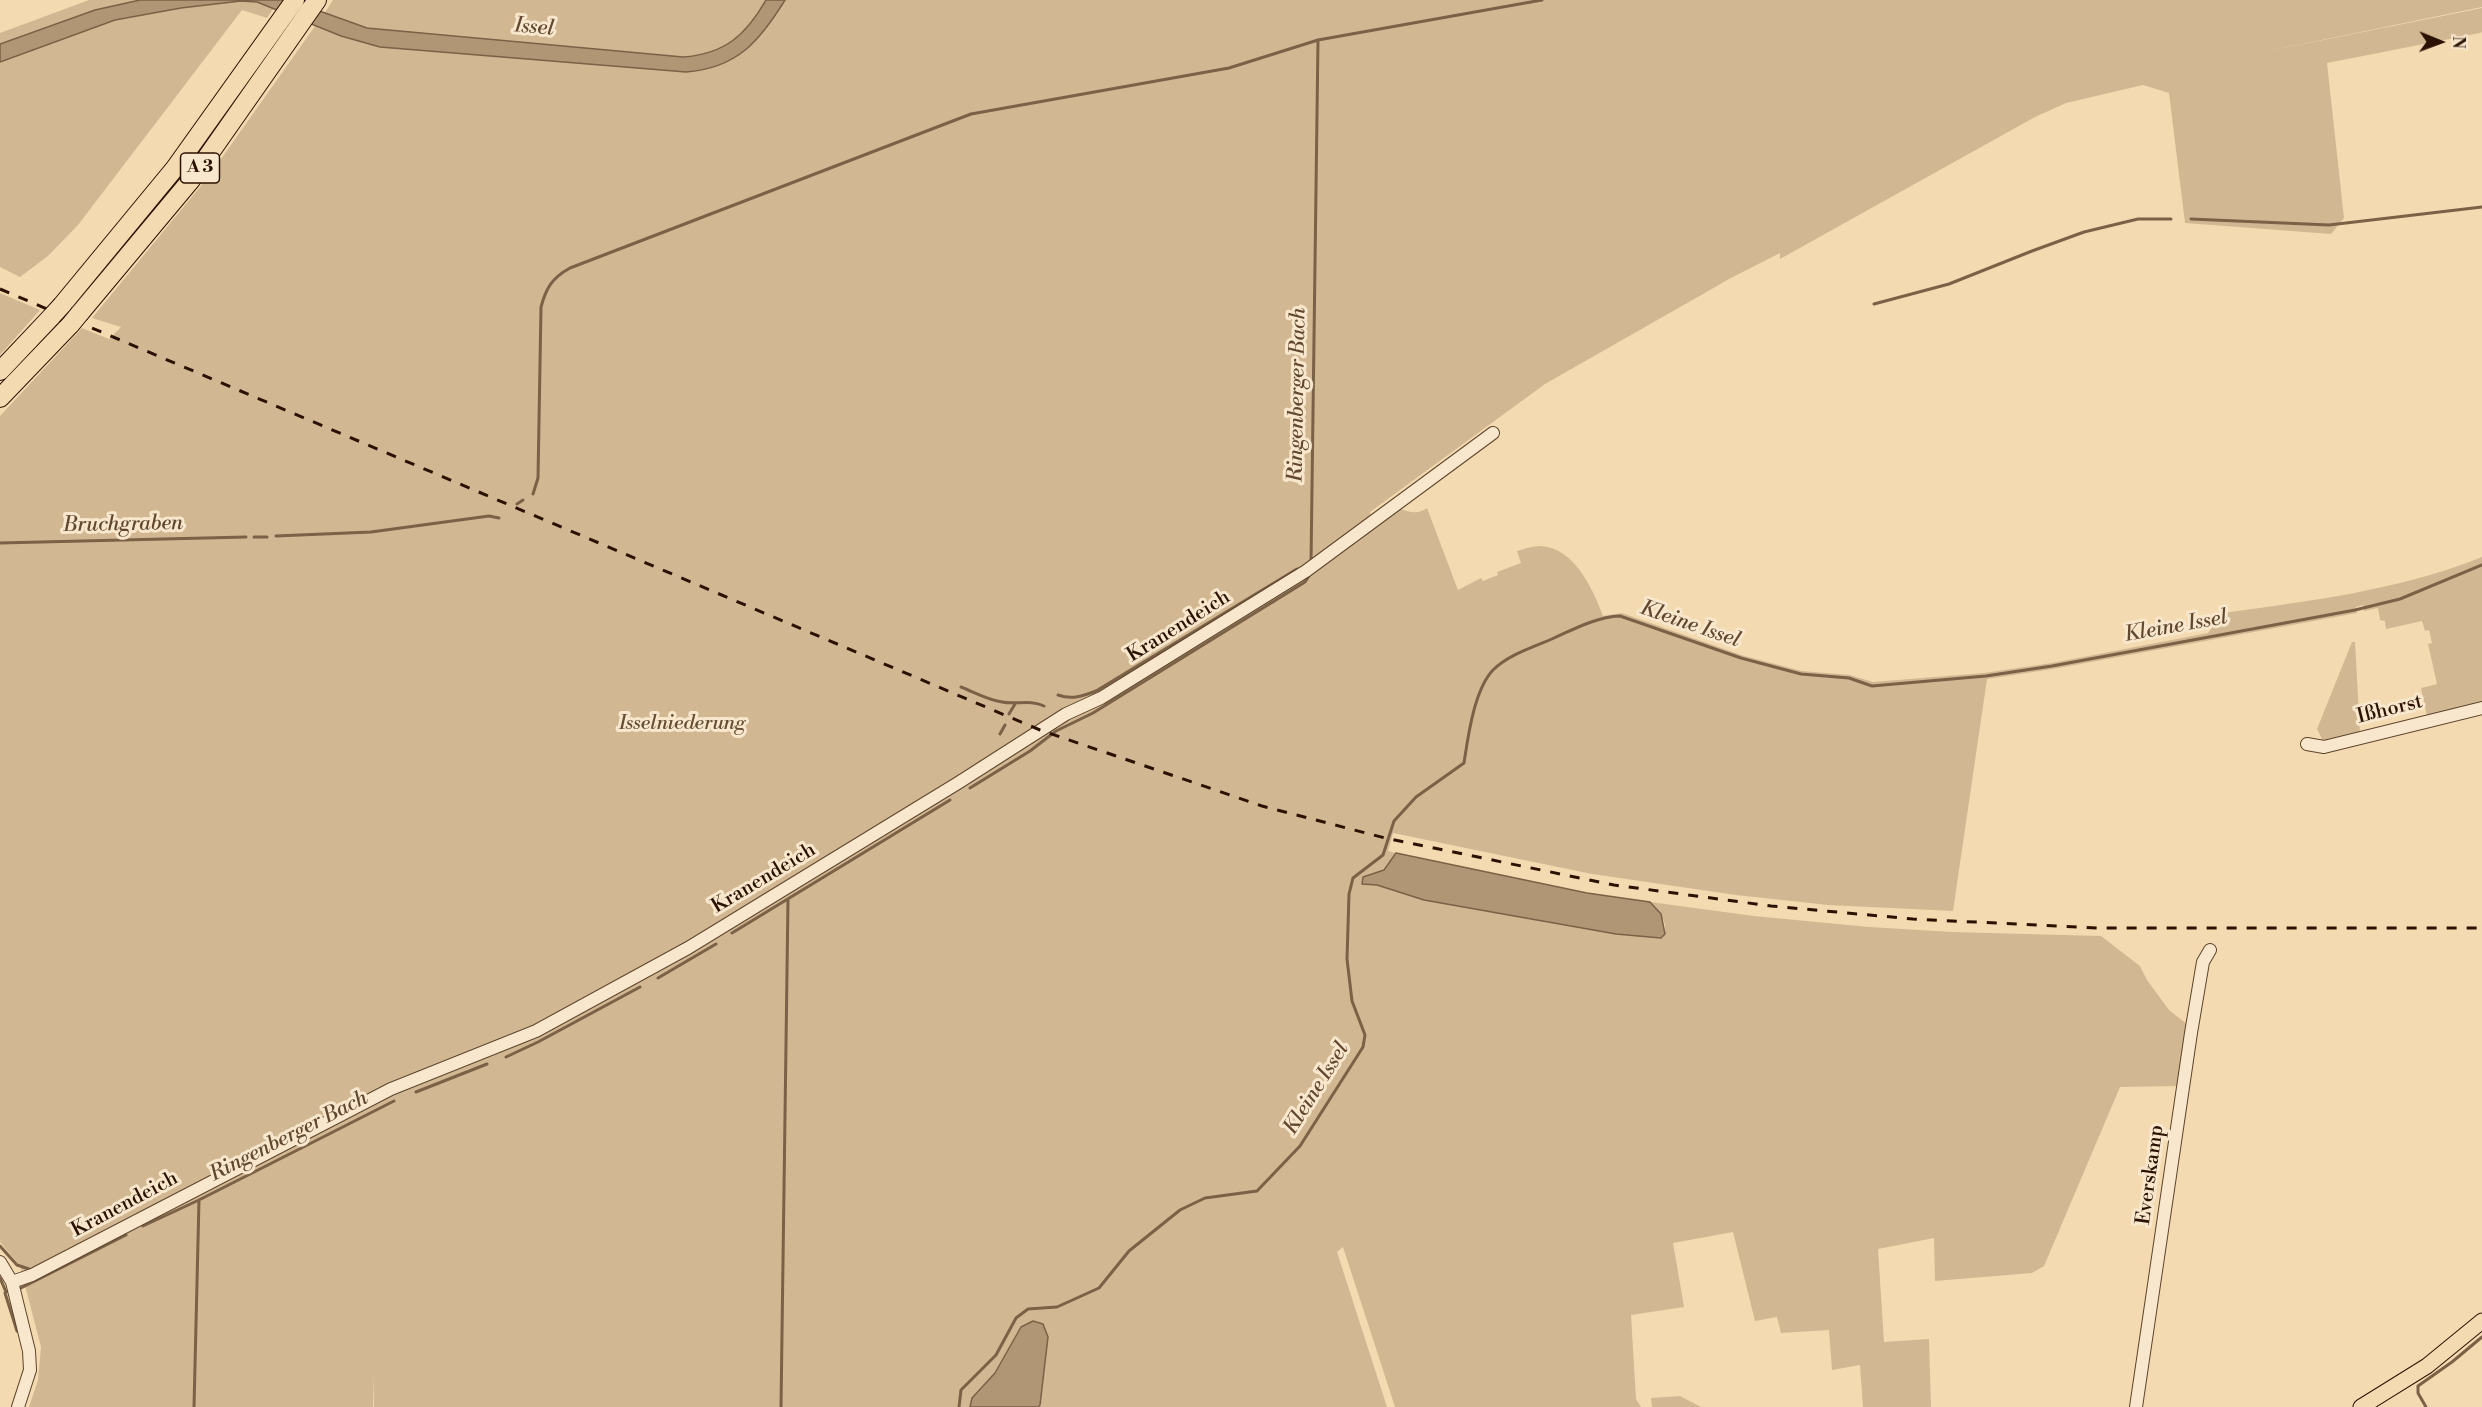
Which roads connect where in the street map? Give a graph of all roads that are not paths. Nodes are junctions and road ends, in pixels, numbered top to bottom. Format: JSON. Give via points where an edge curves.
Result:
{"nodes":[{"id":1,"x":295,"y":0,"type":"edge"},
{"id":2,"x":317,"y":0,"type":"edge"},
{"id":3,"x":0,"y":371,"type":"edge"},
{"id":4,"x":0,"y":398,"type":"edge"},
{"id":5,"x":1493,"y":433,"type":"dead end"},
{"id":6,"x":2482,"y":708,"type":"edge"},
{"id":7,"x":2307,"y":744,"type":"dead end"},
{"id":8,"x":2210,"y":950,"type":"dead end"},
{"id":9,"x":0,"y":1262,"type":"edge"},
{"id":10,"x":12,"y":1282,"type":"junction"},
{"id":11,"x":2482,"y":1322,"type":"edge"},
{"id":12,"x":18,"y":1407,"type":"edge"},
{"id":13,"x":2136,"y":1407,"type":"edge"},
{"id":14,"x":2361,"y":1407,"type":"edge"}],
"edges":[{"from":1,"to":3,"type":"highway","number":"A 3","via":[[175,168],[57,310]]},
{"from":2,"to":4,"type":"highway","number":"A 3","via":[[191,180],[75,318]]},
{"from":5,"to":10,"type":"street","name":"Kranendeich","via":[[1311,568],[688,948],[536,1031],[391,1089],[33,1275]]},
{"from":6,"to":7,"type":"street","name":"Ißhorst","via":[[2324,747]]},
{"from":8,"to":13,"type":"street","name":"Everskamp","via":[[2203,962],[2191,1033]]},
{"from":9,"to":10,"type":"street"},
{"from":10,"to":12,"type":"street","via":[[30,1370]]},
{"from":11,"to":14,"type":"main road","via":[[2427,1366]]}]}
